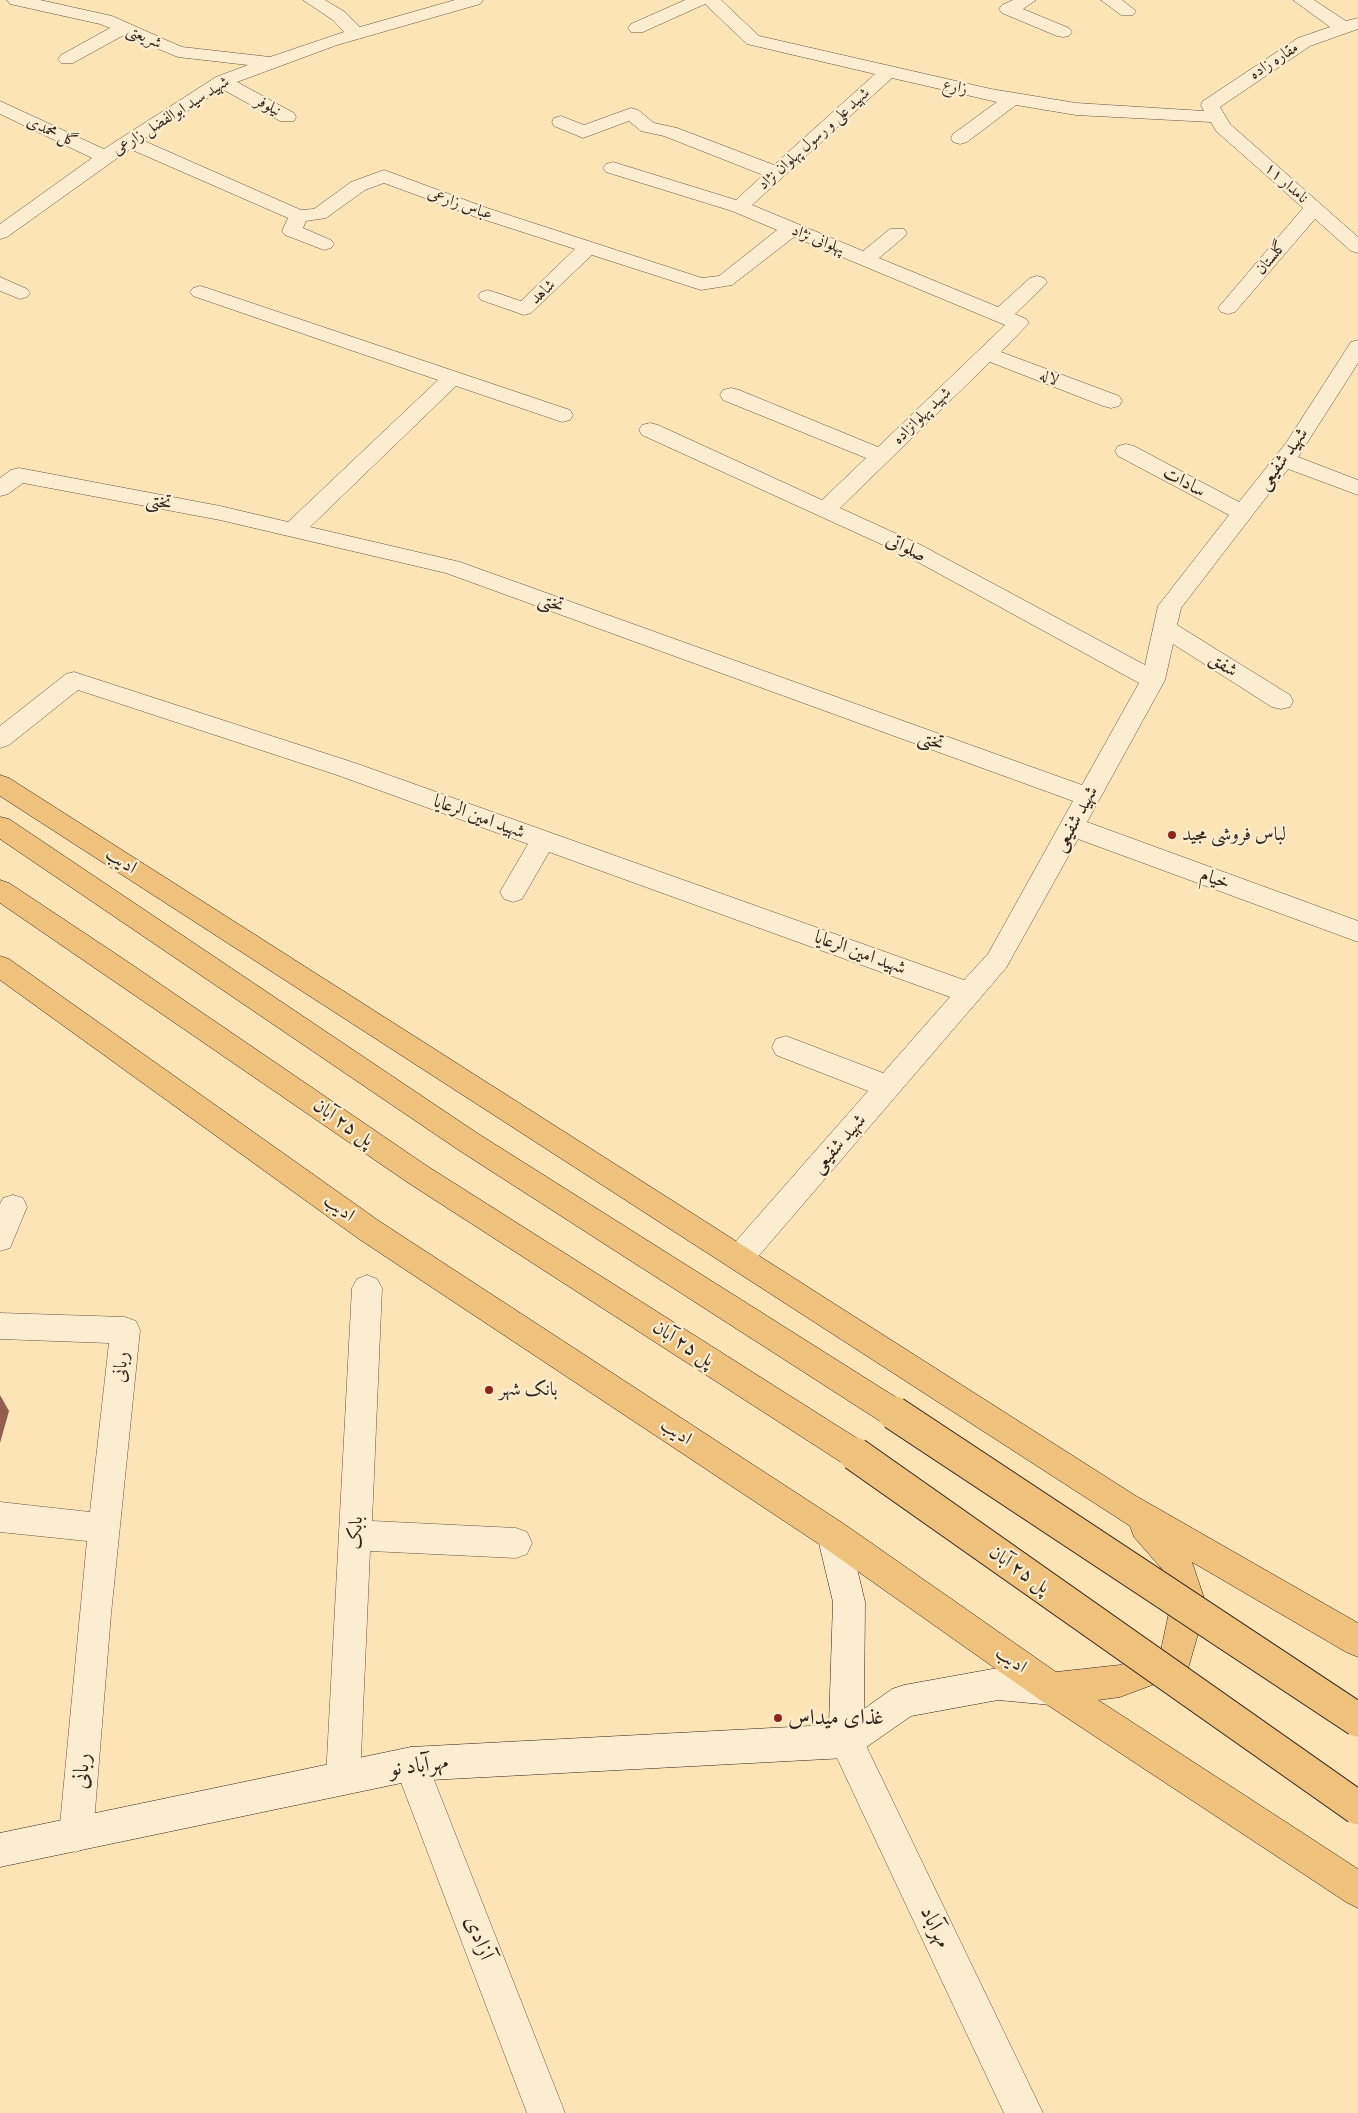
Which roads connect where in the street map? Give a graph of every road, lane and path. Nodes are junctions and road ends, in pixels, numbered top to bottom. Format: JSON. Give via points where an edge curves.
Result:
{"nodes":[{"id":1,"x":16,"y":0,"type":"edge"},
{"id":2,"x":312,"y":0,"type":"edge"},
{"id":3,"x":474,"y":0,"type":"edge"},
{"id":4,"x":700,"y":0,"type":"edge"},
{"id":5,"x":712,"y":0,"type":"edge"},
{"id":6,"x":1027,"y":0,"type":"edge"},
{"id":7,"x":1110,"y":0,"type":"edge"},
{"id":8,"x":1302,"y":0,"type":"edge"},
{"id":9,"x":1127,"y":11,"type":"dead end"},
{"id":10,"x":1350,"y":25,"type":"edge"},
{"id":11,"x":123,"y":28,"type":"junction"},
{"id":12,"x":637,"y":28,"type":"dead end"},
{"id":13,"x":1063,"y":32,"type":"dead end"},
{"id":14,"x":357,"y":34,"type":"junction"},
{"id":15,"x":67,"y":59,"type":"dead end"},
{"id":16,"x":274,"y":62,"type":"junction"},
{"id":17,"x":888,"y":72,"type":"junction"},
{"id":18,"x":222,"y":81,"type":"junction"},
{"id":19,"x":1012,"y":99,"type":"junction"},
{"id":20,"x":0,"y":107,"type":"edge"},
{"id":21,"x":288,"y":117,"type":"dead end"},
{"id":22,"x":1217,"y":117,"type":"junction"},
{"id":23,"x":561,"y":122,"type":"dead end"},
{"id":24,"x":960,"y":138,"type":"dead end"},
{"id":25,"x":128,"y":141,"type":"junction"},
{"id":26,"x":105,"y":157,"type":"junction"},
{"id":27,"x":613,"y":168,"type":"dead end"},
{"id":28,"x":776,"y":173,"type":"junction"},
{"id":29,"x":739,"y":207,"type":"junction"},
{"id":30,"x":1314,"y":208,"type":"junction"},
{"id":31,"x":300,"y":216,"type":"junction"},
{"id":32,"x":791,"y":229,"type":"junction"},
{"id":33,"x":0,"y":232,"type":"edge"},
{"id":34,"x":897,"y":233,"type":"dead end"},
{"id":35,"x":324,"y":244,"type":"dead end"},
{"id":36,"x":1358,"y":247,"type":"edge"},
{"id":37,"x":589,"y":248,"type":"junction"},
{"id":38,"x":866,"y":259,"type":"junction"},
{"id":39,"x":1037,"y":282,"type":"dead end"},
{"id":40,"x":0,"y":284,"type":"edge"},
{"id":41,"x":200,"y":292,"type":"dead end"},
{"id":42,"x":20,"y":293,"type":"dead end"},
{"id":43,"x":488,"y":296,"type":"dead end"},
{"id":44,"x":1228,"y":308,"type":"dead end"},
{"id":45,"x":1011,"y":319,"type":"junction"},
{"id":46,"x":1358,"y":346,"type":"edge"},
{"id":47,"x":987,"y":354,"type":"junction"},
{"id":48,"x":452,"y":378,"type":"junction"},
{"id":49,"x":731,"y":394,"type":"dead end"},
{"id":50,"x":1111,"y":401,"type":"dead end"},
{"id":51,"x":562,"y":415,"type":"dead end"},
{"id":52,"x":650,"y":430,"type":"dead end"},
{"id":53,"x":1126,"y":451,"type":"dead end"},
{"id":54,"x":881,"y":456,"type":"junction"},
{"id":55,"x":1284,"y":460,"type":"junction"},
{"id":56,"x":10,"y":473,"type":"edge"},
{"id":57,"x":1358,"y":488,"type":"edge"},
{"id":58,"x":0,"y":489,"type":"edge"},
{"id":59,"x":826,"y":509,"type":"junction"},
{"id":60,"x":1243,"y":513,"type":"junction"},
{"id":61,"x":293,"y":530,"type":"junction"},
{"id":62,"x":1165,"y":628,"type":"junction"},
{"id":63,"x":1153,"y":680,"type":"junction"},
{"id":64,"x":1280,"y":701,"type":"dead end"},
{"id":65,"x":0,"y":739,"type":"edge"},
{"id":66,"x":0,"y":784,"type":"edge"},
{"id":67,"x":1088,"y":797,"type":"junction"},
{"id":68,"x":0,"y":826,"type":"edge"},
{"id":69,"x":1072,"y":827,"type":"junction"},
{"id":70,"x":543,"y":840,"type":"junction"},
{"id":71,"x":0,"y":890,"type":"edge"},
{"id":72,"x":513,"y":892,"type":"dead end"},
{"id":73,"x":1358,"y":932,"type":"edge"},
{"id":74,"x":0,"y":966,"type":"edge"},
{"id":75,"x":970,"y":993,"type":"junction"},
{"id":76,"x":786,"y":1047,"type":"dead end"},
{"id":77,"x":888,"y":1088,"type":"junction"},
{"id":78,"x":13,"y":1207,"type":"dead end"},
{"id":79,"x":0,"y":1239,"type":"edge"},
{"id":80,"x":740,"y":1257,"type":"junction"},
{"id":81,"x":367,"y":1288,"type":"dead end"},
{"id":82,"x":0,"y":1326,"type":"edge"},
{"id":83,"x":1125,"y":1506,"type":"junction"},
{"id":84,"x":0,"y":1517,"type":"edge"},
{"id":85,"x":105,"y":1528,"type":"junction"},
{"id":86,"x":356,"y":1535,"type":"junction"},
{"id":87,"x":833,"y":1535,"type":"junction"},
{"id":88,"x":516,"y":1543,"type":"dead end"},
{"id":89,"x":1358,"y":1641,"type":"edge"},
{"id":90,"x":1052,"y":1688,"type":"junction"},
{"id":91,"x":1358,"y":1720,"type":"edge"},
{"id":92,"x":846,"y":1741,"type":"junction"},
{"id":93,"x":411,"y":1764,"type":"junction"},
{"id":94,"x":344,"y":1778,"type":"junction"},
{"id":95,"x":1358,"y":1808,"type":"edge"},
{"id":96,"x":76,"y":1834,"type":"junction"},
{"id":97,"x":0,"y":1850,"type":"edge"},
{"id":98,"x":1358,"y":1890,"type":"edge"},
{"id":99,"x":546,"y":2113,"type":"edge"},
{"id":100,"x":1024,"y":2113,"type":"edge"}],
"edges":[{"from":1,"to":11,"type":"street","name":"شریعتی","via":[[106,20]]},
{"from":2,"to":14,"type":"street","via":[[339,16]]},
{"from":3,"to":14,"type":"street","name":"شهید سید ابوالفضل زارعی"},
{"from":4,"to":12,"type":"street"},
{"from":5,"to":17,"type":"street","name":"زارع","via":[[753,40]]},
{"from":6,"to":13,"type":"street","via":[[1008,9]]},
{"from":7,"to":9,"type":"street"},
{"from":8,"to":10,"type":"street"},
{"from":10,"to":22,"type":"street","name":"مقاره زاده","via":[[1304,42],[1210,105]]},
{"from":11,"to":15,"type":"street"},
{"from":11,"to":16,"type":"street","name":"شریعتی","via":[[178,52]]},
{"from":14,"to":16,"type":"street","name":"شهید سید ابوالفضل زارعی"},
{"from":16,"to":18,"type":"street","name":"شهید سید ابوالفضل زارعی"},
{"from":17,"to":19,"type":"street","name":"زارع"},
{"from":17,"to":28,"type":"street","name":"شهید علی و رسول پهلوان نژاد"},
{"from":18,"to":21,"type":"street","name":"نیلوفر"},
{"from":18,"to":25,"type":"street","name":"شهید سید ابوالفضل زارعی"},
{"from":19,"to":22,"type":"street","name":"زارع","via":[[1076,109]]},
{"from":19,"to":24,"type":"street"},
{"from":20,"to":26,"type":"street","name":"گل محمدی"},
{"from":22,"to":30,"type":"street","name":"۱۱ نامدار","via":[[1224,127]]},
{"from":23,"to":28,"type":"street","via":[[583,132],[631,114],[648,127],[670,132]]},
{"from":25,"to":26,"type":"street","name":"شهید سید ابوالفضل زارعی"},
{"from":25,"to":31,"type":"street"},
{"from":26,"to":33,"type":"street","name":"شهید سید ابوالفضل زارعی","via":[[15,212]]},
{"from":27,"to":29,"type":"street","name":"پهلوانی نژاد"},
{"from":28,"to":29,"type":"street","name":"شهید علی و رسول پهلوان نژاد"},
{"from":29,"to":32,"type":"street","name":"پهلوانی نژاد"},
{"from":30,"to":36,"type":"street","name":"۱۱ نامدار"},
{"from":30,"to":44,"type":"street","name":"گلستان"},
{"from":31,"to":35,"type":"street","via":[[292,231]]},
{"from":31,"to":37,"type":"street","name":"عباس زارعی","via":[[319,214],[358,186],[384,176]]},
{"from":32,"to":37,"type":"street","name":"عباس زارعی","via":[[725,280],[701,284]]},
{"from":32,"to":38,"type":"street","name":"پهلوانی نژاد"},
{"from":34,"to":38,"type":"street"},
{"from":37,"to":43,"type":"street","name":"شاهد","via":[[524,309]]},
{"from":38,"to":45,"type":"street","name":"پهلوانی نژاد"},
{"from":39,"to":45,"type":"street","name":"شهید پهلوانزاده"},
{"from":40,"to":42,"type":"street"},
{"from":41,"to":48,"type":"street"},
{"from":45,"to":47,"type":"street","name":"شهید پهلوانزاده"},
{"from":46,"to":55,"type":"street","name":"شهید شفیعی"},
{"from":47,"to":50,"type":"street","name":"لاله"},
{"from":47,"to":54,"type":"street","name":"شهید پهلوانزاده"},
{"from":48,"to":51,"type":"street"},
{"from":48,"to":61,"type":"street"},
{"from":49,"to":54,"type":"street"},
{"from":52,"to":59,"type":"street","name":"صلواتی"},
{"from":53,"to":60,"type":"street","name":"سادات"},
{"from":54,"to":59,"type":"street","name":"شهید پهلوانزاده"},
{"from":55,"to":57,"type":"street"},
{"from":55,"to":60,"type":"street","name":"شهید شفیعی"},
{"from":56,"to":58,"type":"street","name":"تختی"},
{"from":56,"to":61,"type":"street","name":"تختی"},
{"from":59,"to":63,"type":"street","name":"صلواتی","via":[[912,550]]},
{"from":60,"to":62,"type":"street","name":"شهید شفیعی","via":[[1170,606]]},
{"from":61,"to":67,"type":"street","name":"تختی","via":[[452,567]]},
{"from":62,"to":63,"type":"street","name":"شهید شفیعی"},
{"from":62,"to":64,"type":"street","name":"شفق"},
{"from":63,"to":67,"type":"street","name":"شهید شفیعی"},
{"from":65,"to":70,"type":"street","name":"شهید امین الرعایا","via":[[74,680],[346,769]]},
{"from":66,"to":80,"type":"main road","name":"ادیب"},
{"from":67,"to":69,"type":"street","name":"شهید شفیعی"},
{"from":68,"to":91,"type":"main road","name":"ادیب","bridge":true,"via":[[467,1141],[894,1413]]},
{"from":69,"to":73,"type":"street","name":"خیام"},
{"from":69,"to":75,"type":"street","name":"شهید شفیعی","via":[[998,962]]},
{"from":70,"to":72,"type":"street"},
{"from":70,"to":75,"type":"street","name":"شهید امین الرعایا"},
{"from":71,"to":95,"type":"main road","name":"پل ۲۵ آبان","bridge":true,"via":[[417,1174],[855,1454]]},
{"from":74,"to":87,"type":"main road","name":"ادیب","via":[[369,1230]]},
{"from":75,"to":77,"type":"street","name":"شهید شفیعی"},
{"from":76,"to":77,"type":"street"},
{"from":77,"to":80,"type":"street","name":"شهید شفیعی"},
{"from":78,"to":79,"type":"street"},
{"from":80,"to":83,"type":"main road","name":"ادیب"},
{"from":81,"to":86,"type":"street","name":"بابک"},
{"from":82,"to":85,"type":"street","name":"ربانی","via":[[125,1330]]},
{"from":83,"to":89,"type":"main road","name":"ادیب"},
{"from":83,"to":90,"type":"main road","via":[[1175,1560],[1188,1598],[1175,1661],[1120,1681]]},
{"from":84,"to":85,"type":"street"},
{"from":85,"to":96,"type":"street","name":"ربانی"},
{"from":86,"to":88,"type":"street"},
{"from":86,"to":94,"type":"street","name":"بابک"},
{"from":87,"to":90,"type":"main road","name":"ادیب"},
{"from":87,"to":92,"type":"street","via":[[849,1602]]},
{"from":90,"to":92,"type":"street","via":[[998,1684],[904,1702]]},
{"from":90,"to":98,"type":"main road","name":"ادیب"},
{"from":92,"to":93,"type":"street","name":"مهرآباد نو"},
{"from":92,"to":100,"type":"street","name":"مهرآباد"},
{"from":93,"to":94,"type":"street","name":"مهرآباد نو"},
{"from":93,"to":99,"type":"street","name":"آزادی"},
{"from":94,"to":96,"type":"street","name":"مهرآباد نو"},
{"from":96,"to":97,"type":"street","name":"مهرآباد نو"}]}
